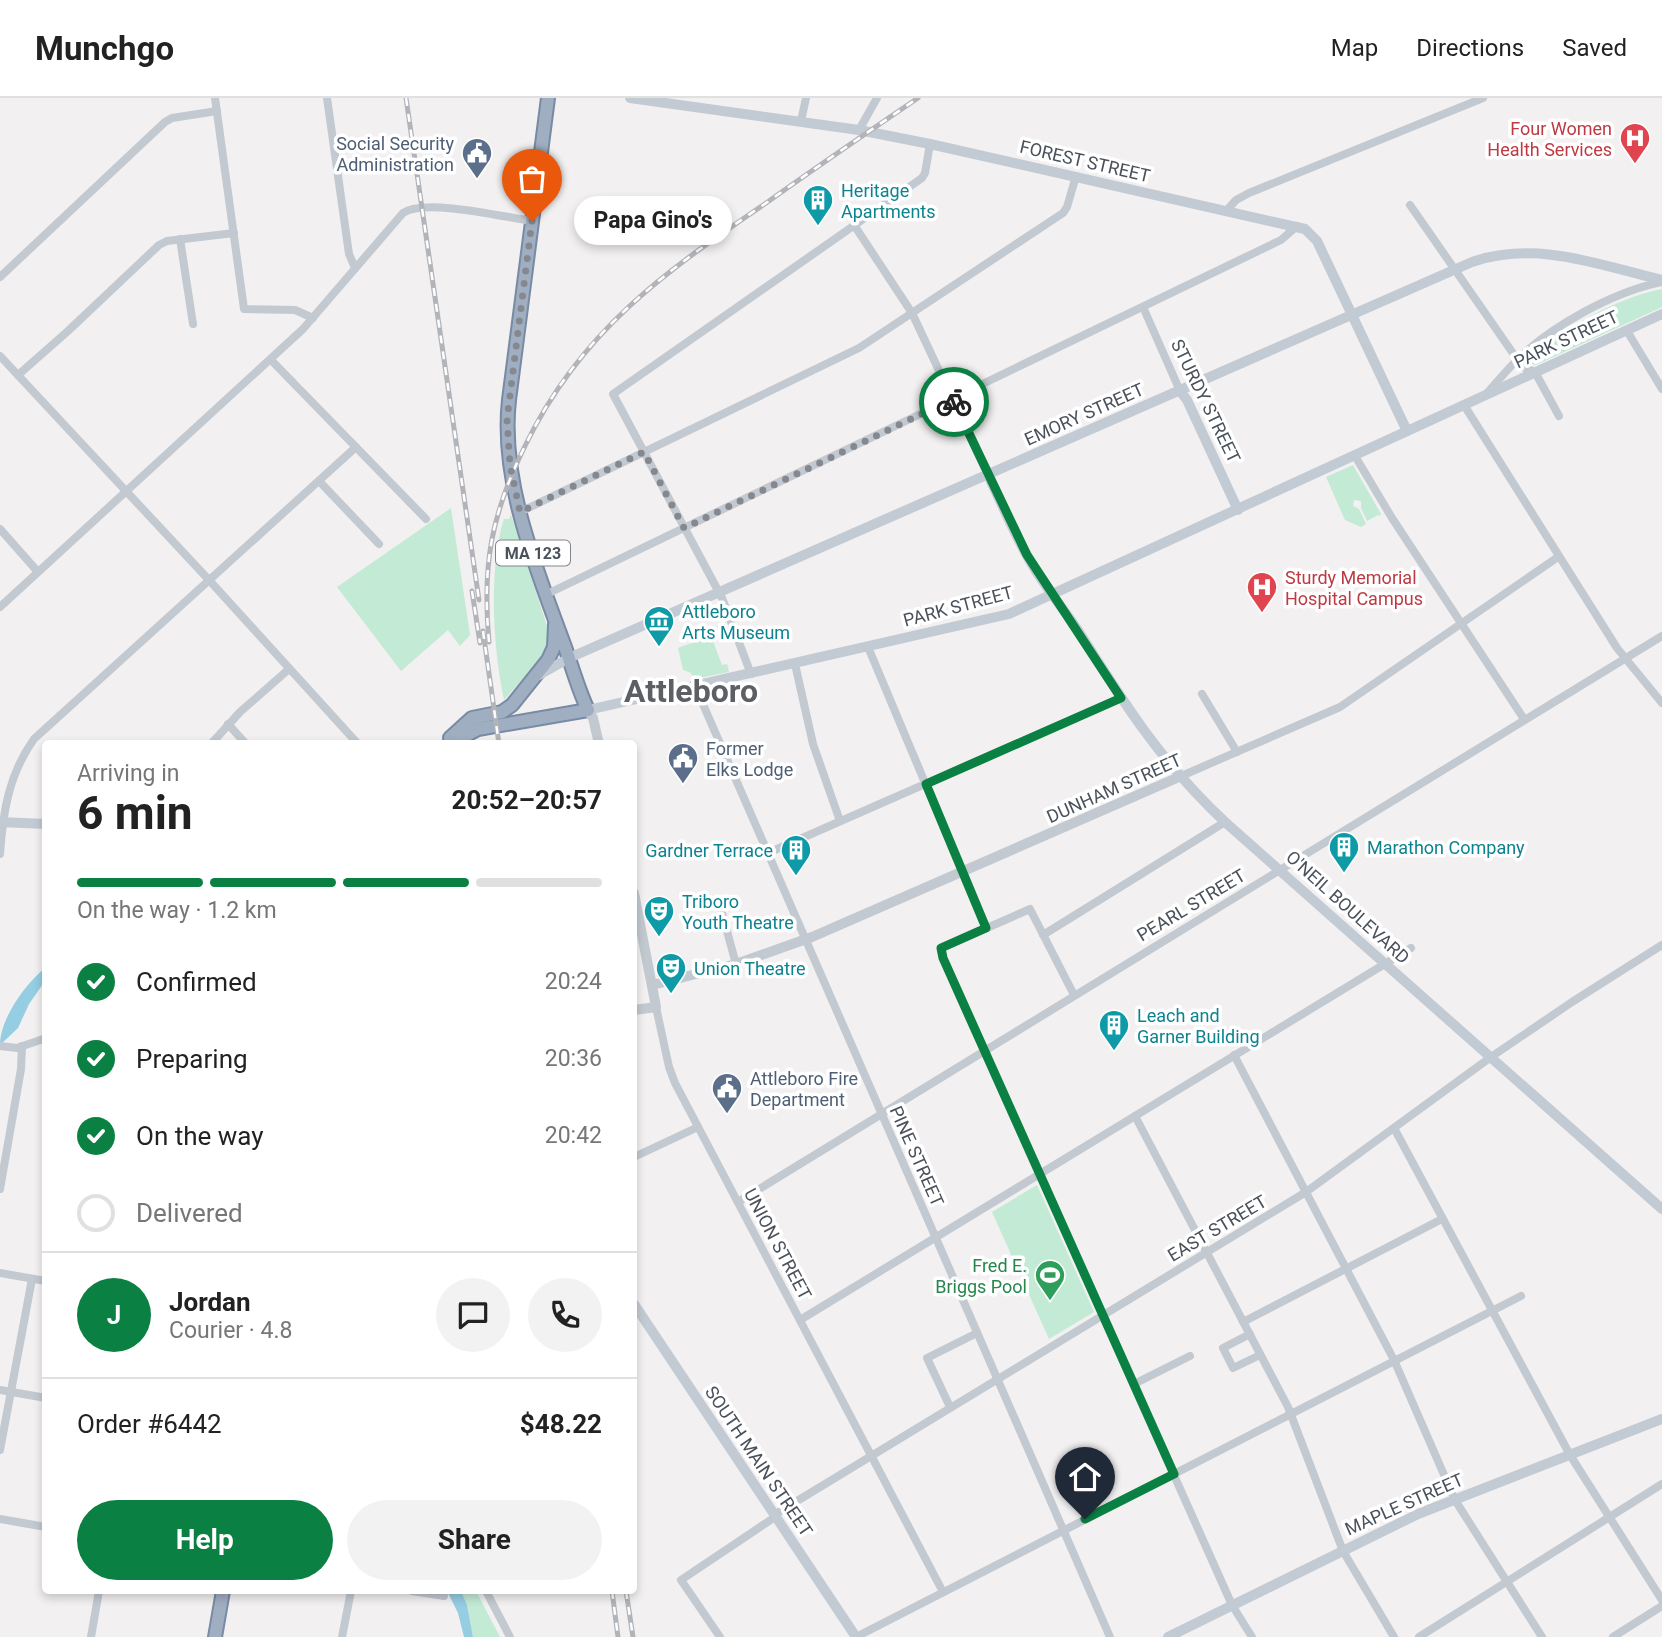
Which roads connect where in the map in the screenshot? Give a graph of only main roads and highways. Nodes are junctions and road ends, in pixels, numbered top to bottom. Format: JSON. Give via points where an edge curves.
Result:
{"nodes":[{"id":1,"x":548,"y":98,"type":"edge"},
{"id":2,"x":630,"y":98,"type":"edge"},
{"id":3,"x":695,"y":102,"type":"edge"},
{"id":4,"x":1662,"y":281,"type":"edge"},
{"id":5,"x":1662,"y":314,"type":"edge"},
{"id":6,"x":1352,"y":315,"type":"junction"},
{"id":7,"x":1180,"y":391,"type":"junction"},
{"id":8,"x":1407,"y":431,"type":"junction"},
{"id":9,"x":988,"y":475,"type":"junction"},
{"id":10,"x":1238,"y":510,"type":"junction"},
{"id":11,"x":1053,"y":595,"type":"junction"},
{"id":12,"x":555,"y":619,"type":"junction"},
{"id":13,"x":569,"y":658,"type":"junction"},
{"id":14,"x":534,"y":680,"type":"junction"},
{"id":15,"x":524,"y":692,"type":"junction"},
{"id":16,"x":588,"y":710,"type":"junction"},
{"id":17,"x":544,"y":716,"type":"junction"},
{"id":18,"x":450,"y":740,"type":"edge"},
{"id":19,"x":455,"y":740,"type":"edge"},
{"id":20,"x":1,"y":823,"type":"edge"},
{"id":21,"x":42,"y":824,"type":"edge"},
{"id":22,"x":1662,"y":1209,"type":"edge"},
{"id":23,"x":637,"y":1309,"type":"edge"},
{"id":24,"x":1662,"y":1419,"type":"edge"},
{"id":25,"x":222,"y":1594,"type":"edge"},
{"id":26,"x":215,"y":1637,"type":"edge"},
{"id":27,"x":856,"y":1637,"type":"edge"},
{"id":28,"x":1168,"y":1637,"type":"edge"}],
"edges":[{"from":1,"to":12,"type":"highway","number":"MA 123","via":[[507,419],[520,512]]},
{"from":2,"to":3,"type":"main road","name":"FOREST STREET"},
{"from":3,"to":6,"type":"main road","name":"FOREST STREET","via":[[930,144],[1297,226],[1316,238]]},
{"from":4,"to":6,"type":"main road","name":"EMORY STREET","via":[[1564,256],[1498,255],[1454,269]]},
{"from":5,"to":8,"type":"main road","name":"PARK STREET"},
{"from":6,"to":7,"type":"main road","name":"EMORY STREET"},
{"from":6,"to":8,"type":"main road"},
{"from":7,"to":9,"type":"main road","name":"EMORY STREET"},
{"from":7,"to":10,"type":"main road","name":"STURDY STREET"},
{"from":8,"to":10,"type":"main road","name":"PARK STREET"},
{"from":9,"to":11,"type":"main road","name":"O'NEIL BOULEVARD","via":[[1024,550]]},
{"from":9,"to":13,"type":"main road","name":"EMORY STREET"},
{"from":10,"to":11,"type":"main road","name":"PARK STREET"},
{"from":11,"to":16,"type":"main road","name":"PARK STREET","via":[[1009,614]]},
{"from":11,"to":22,"type":"main road","name":"O'NEIL BOULEVARD","via":[[1145,734],[1180,777]]},
{"from":12,"to":13,"type":"highway","number":"MA 123"},
{"from":12,"to":14,"type":"highway","number":"MA 123","via":[[553,650]]},
{"from":13,"to":14,"type":"main road","name":"EMORY STREET"},
{"from":13,"to":16,"type":"highway","number":"MA 123"},
{"from":14,"to":15,"type":"highway","name":"PARK STREET","number":"MA 123"},
{"from":15,"to":17,"type":"highway","via":[[528,708]]},
{"from":15,"to":18,"type":"highway","name":"PARK STREET","number":"MA 123","via":[[505,711],[468,720]]},
{"from":16,"to":17,"type":"highway","name":"PARK STREET","number":"MA 123"},
{"from":17,"to":19,"type":"highway","name":"PARK STREET","number":"MA 123","via":[[474,730]]},
{"from":20,"to":21,"type":"main road"},
{"from":23,"to":27,"type":"main road","name":"SOUTH MAIN STREET"},
{"from":24,"to":28,"type":"main road","name":"MAPLE STREET","via":[[1418,1514]]},
{"from":25,"to":26,"type":"highway"}]}
